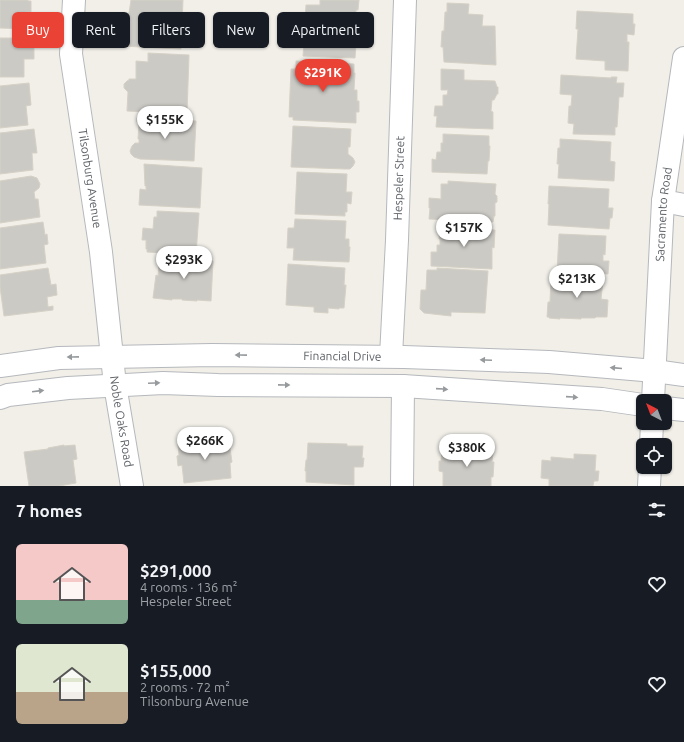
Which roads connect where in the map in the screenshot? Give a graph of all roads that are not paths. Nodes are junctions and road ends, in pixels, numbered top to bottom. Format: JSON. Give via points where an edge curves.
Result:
{"nodes":[{"id":1,"x":74,"y":0,"type":"edge"},
{"id":2,"x":406,"y":0,"type":"edge"},
{"id":3,"x":684,"y":58,"type":"edge"},
{"id":4,"x":674,"y":203,"type":"edge"},
{"id":5,"x":391,"y":356,"type":"junction"},
{"id":6,"x":112,"y":357,"type":"junction"},
{"id":7,"x":0,"y":366,"type":"edge"},
{"id":8,"x":655,"y":371,"type":"junction"},
{"id":9,"x":684,"y":375,"type":"edge"},
{"id":10,"x":115,"y":385,"type":"junction"},
{"id":11,"x":403,"y":386,"type":"junction"},
{"id":12,"x":653,"y":394,"type":"edge"},
{"id":13,"x":0,"y":398,"type":"edge"},
{"id":14,"x":636,"y":404,"type":"edge"},
{"id":15,"x":672,"y":409,"type":"edge"},
{"id":16,"x":684,"y":410,"type":"edge"},
{"id":17,"x":650,"y":474,"type":"edge"},
{"id":18,"x":132,"y":486,"type":"edge"},
{"id":19,"x":402,"y":486,"type":"edge"},
{"id":20,"x":650,"y":486,"type":"edge"}],
"edges":[{"from":1,"to":6,"type":"street","name":"Tilsonburg Avenue","via":[[71,54],[101,252]]},
{"from":2,"to":5,"type":"street","name":"Hespeler Street"},
{"from":3,"to":4,"type":"street","name":"Sacramento Road"},
{"from":4,"to":8,"type":"street","name":"Sacramento Road"},
{"from":5,"to":6,"type":"street","name":"Financial Drive","one_way":true},
{"from":8,"to":5,"type":"street","name":"Financial Drive","one_way":true,"via":[[549,362]]},
{"from":6,"to":7,"type":"street","name":"Financial Drive","one_way":true,"via":[[60,358]]},
{"from":6,"to":10,"type":"street","name":"Noble Oaks Road"},
{"from":8,"to":9,"type":"street","name":"Financial Drive"},
{"from":8,"to":12,"type":"street","name":"Sacramento Road"},
{"from":10,"to":11,"type":"street","one_way":true,"via":[[164,383]]},
{"from":13,"to":10,"type":"street","one_way":true,"via":[[68,388]]},
{"from":10,"to":18,"type":"street","name":"Noble Oaks Road"},
{"from":11,"to":14,"type":"street","one_way":true,"via":[[602,399]]},
{"from":11,"to":19,"type":"street"},
{"from":15,"to":16,"type":"street"},
{"from":17,"to":20,"type":"street"}]}
